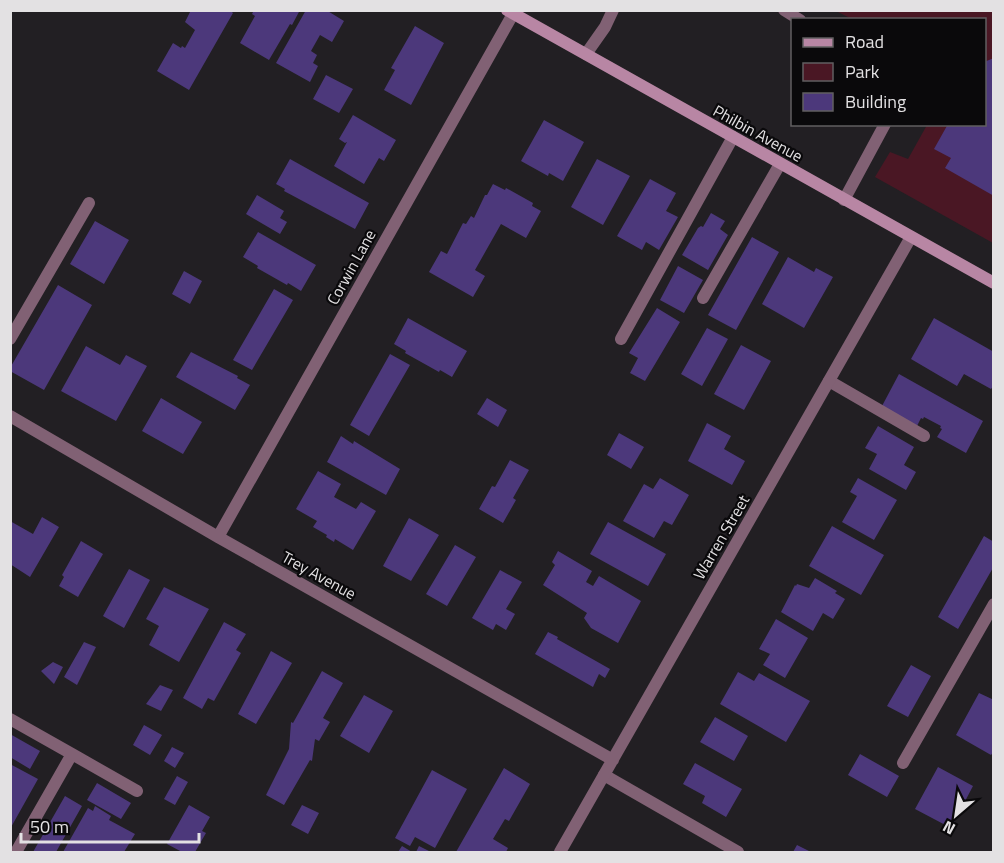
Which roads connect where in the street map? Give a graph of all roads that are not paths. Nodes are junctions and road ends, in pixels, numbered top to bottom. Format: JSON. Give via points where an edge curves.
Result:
{"nodes":[{"id":1,"x":613,"y":10,"type":"edge"},
{"id":2,"x":784,"y":10,"type":"edge"},
{"id":3,"x":510,"y":12,"type":"edge"},
{"id":4,"x":797,"y":18,"type":"edge"},
{"id":5,"x":586,"y":54,"type":"junction"},
{"id":6,"x":884,"y":126,"type":"edge"},
{"id":7,"x":733,"y":137,"type":"junction"},
{"id":8,"x":780,"y":164,"type":"junction"},
{"id":9,"x":844,"y":200,"type":"junction"},
{"id":10,"x":89,"y":203,"type":"dead end"},
{"id":11,"x":910,"y":237,"type":"junction"},
{"id":12,"x":993,"y":283,"type":"edge"},
{"id":13,"x":703,"y":298,"type":"dead end"},
{"id":14,"x":10,"y":339,"type":"edge"},
{"id":15,"x":621,"y":339,"type":"dead end"},
{"id":16,"x":829,"y":381,"type":"junction"},
{"id":17,"x":10,"y":416,"type":"edge"},
{"id":18,"x":924,"y":436,"type":"dead end"},
{"id":19,"x":218,"y":537,"type":"junction"},
{"id":20,"x":993,"y":604,"type":"edge"},
{"id":21,"x":10,"y":719,"type":"edge"},
{"id":22,"x":72,"y":754,"type":"junction"},
{"id":23,"x":613,"y":760,"type":"junction"},
{"id":24,"x":903,"y":763,"type":"dead end"},
{"id":25,"x":604,"y":775,"type":"junction"},
{"id":26,"x":137,"y":791,"type":"dead end"},
{"id":27,"x":16,"y":852,"type":"edge"},
{"id":28,"x":560,"y":852,"type":"edge"},
{"id":29,"x":738,"y":852,"type":"edge"}],
"edges":[{"from":1,"to":5,"type":"street"},
{"from":2,"to":4,"type":"street"},
{"from":3,"to":5,"type":"street","name":"Philbin Avenue"},
{"from":3,"to":19,"type":"street","name":"Corwin Lane"},
{"from":5,"to":7,"type":"street","name":"Philbin Avenue"},
{"from":6,"to":9,"type":"street"},
{"from":7,"to":8,"type":"street","name":"Philbin Avenue"},
{"from":7,"to":15,"type":"street"},
{"from":8,"to":9,"type":"street","name":"Philbin Avenue"},
{"from":8,"to":13,"type":"street"},
{"from":9,"to":11,"type":"street","name":"Philbin Avenue"},
{"from":10,"to":14,"type":"street"},
{"from":11,"to":12,"type":"street","name":"Philbin Avenue"},
{"from":11,"to":16,"type":"street","name":"Warren Street"},
{"from":16,"to":18,"type":"street"},
{"from":16,"to":23,"type":"street","name":"Warren Street"},
{"from":17,"to":19,"type":"street","name":"Trey Avenue"},
{"from":19,"to":23,"type":"street","name":"Trey Avenue"},
{"from":20,"to":24,"type":"street"},
{"from":21,"to":22,"type":"street"},
{"from":22,"to":26,"type":"street"},
{"from":22,"to":27,"type":"street"},
{"from":23,"to":25,"type":"street","name":"Warren Street"},
{"from":25,"to":28,"type":"street","name":"Warren Street"},
{"from":25,"to":29,"type":"street"}]}
